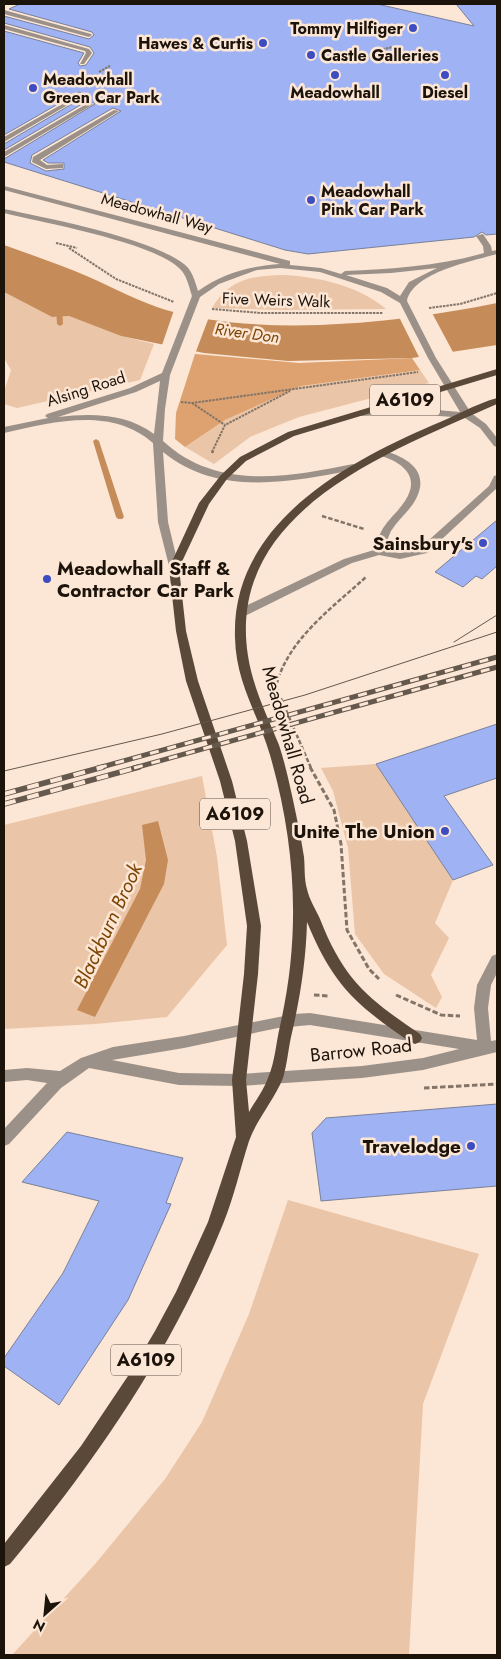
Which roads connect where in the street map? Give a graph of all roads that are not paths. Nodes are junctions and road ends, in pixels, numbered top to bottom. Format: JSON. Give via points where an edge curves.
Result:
{"nodes":[{"id":1,"x":4,"y":12,"type":"edge"},
{"id":2,"x":4,"y":28,"type":"edge"},
{"id":3,"x":89,"y":35,"type":"dead end"},
{"id":4,"x":82,"y":63,"type":"dead end"},
{"id":5,"x":82,"y":95,"type":"dead end"},
{"id":6,"x":90,"y":104,"type":"dead end"},
{"id":7,"x":116,"y":111,"type":"dead end"},
{"id":8,"x":4,"y":140,"type":"edge"},
{"id":9,"x":4,"y":155,"type":"edge"},
{"id":10,"x":60,"y":166,"type":"dead end"},
{"id":11,"x":4,"y":188,"type":"edge"},
{"id":12,"x":4,"y":211,"type":"edge"},
{"id":13,"x":480,"y":236,"type":"dead end"},
{"id":14,"x":497,"y":252,"type":"edge"},
{"id":15,"x":488,"y":254,"type":"junction"},
{"id":16,"x":456,"y":263,"type":"junction"},
{"id":17,"x":304,"y":268,"type":"junction"},
{"id":18,"x":333,"y":273,"type":"junction"},
{"id":19,"x":196,"y":296,"type":"junction"},
{"id":20,"x":403,"y":301,"type":"junction"},
{"id":21,"x":497,"y":372,"type":"edge"},
{"id":22,"x":166,"y":375,"type":"junction"},
{"id":23,"x":450,"y":386,"type":"junction"},
{"id":24,"x":497,"y":401,"type":"edge"},
{"id":25,"x":361,"y":413,"type":"junction"},
{"id":26,"x":467,"y":415,"type":"junction"},
{"id":27,"x":8,"y":430,"type":"edge"},
{"id":28,"x":158,"y":442,"type":"junction"},
{"id":29,"x":497,"y":442,"type":"edge"},
{"id":30,"x":381,"y":453,"type":"junction"},
{"id":31,"x":353,"y":467,"type":"junction"},
{"id":32,"x":224,"y":477,"type":"junction"},
{"id":33,"x":497,"y":478,"type":"edge"},
{"id":34,"x":379,"y":552,"type":"junction"},
{"id":35,"x":174,"y":568,"type":"junction"},
{"id":36,"x":241,"y":613,"type":"junction"},
{"id":37,"x":299,"y":886,"type":"junction"},
{"id":38,"x":497,"y":960,"type":"edge"},
{"id":39,"x":289,"y":1020,"type":"junction"},
{"id":40,"x":245,"y":1030,"type":"junction"},
{"id":41,"x":416,"y":1038,"type":"junction"},
{"id":42,"x":491,"y":1047,"type":"edge"},
{"id":43,"x":88,"y":1062,"type":"junction"},
{"id":44,"x":4,"y":1076,"type":"edge"},
{"id":45,"x":63,"y":1078,"type":"junction"},
{"id":46,"x":275,"y":1078,"type":"junction"},
{"id":47,"x":239,"y":1080,"type":"junction"},
{"id":48,"x":243,"y":1137,"type":"junction"},
{"id":49,"x":4,"y":1139,"type":"edge"},
{"id":50,"x":4,"y":1558,"type":"edge"}],
"edges":[{"from":1,"to":3,"type":"street"},
{"from":2,"to":4,"type":"street","via":[[87,50],[90,53]]},
{"from":5,"to":8,"type":"street"},
{"from":6,"to":9,"type":"street"},
{"from":7,"to":10,"type":"street","via":[[36,159],[46,167]]},
{"from":11,"to":17,"type":"street","name":"Meadowhall Way"},
{"from":12,"to":19,"type":"street","name":"Meadowhall Way","via":[[164,255],[188,273]]},
{"from":13,"to":15,"type":"street"},
{"from":14,"to":15,"type":"street"},
{"from":15,"to":16,"type":"street"},
{"from":16,"to":18,"type":"street","via":[[391,271]]},
{"from":16,"to":20,"type":"street","via":[[413,282],[405,291]]},
{"from":17,"to":18,"type":"street","name":"Meadowhall Way"},
{"from":17,"to":19,"type":"street","name":"Meadowhall Way","via":[[256,268],[216,282]]},
{"from":18,"to":20,"type":"street","name":"Meadowhall Way","via":[[384,290]]},
{"from":19,"to":22,"type":"street"},
{"from":20,"to":23,"type":"street"},
{"from":21,"to":23,"type":"main road","name":"Meadowhall Road","number":"A6109"},
{"from":22,"to":27,"type":"street","name":"Alsing Road","via":[[133,390]]},
{"from":22,"to":28,"type":"street"},
{"from":23,"to":25,"type":"main road","name":"Meadowhall Road","number":"A6109"},
{"from":23,"to":26,"type":"street"},
{"from":24,"to":26,"type":"main road","name":"Meadowhall Road","number":"A6109"},
{"from":25,"to":26,"type":"street","name":"Meadowhall Road","number":"A6109","via":[[414,411]]},
{"from":25,"to":32,"type":"main road","name":"Meadowhall Road","number":"A6109","via":[[291,434],[265,446],[243,459]]},
{"from":26,"to":29,"type":"street"},
{"from":26,"to":30,"type":"main road","name":"Meadowhall Road","number":"A6109"},
{"from":27,"to":28,"type":"street","name":"Alsing Road","via":[[94,417],[116,419],[132,425]]},
{"from":28,"to":32,"type":"street","name":"Meadowhall Road","via":[[174,455]]},
{"from":28,"to":35,"type":"street","name":"Meadowhall Road","via":[[163,522]]},
{"from":30,"to":31,"type":"main road","name":"Meadowhall Road","number":"A6109"},
{"from":30,"to":34,"type":"street","via":[[409,464],[416,480],[414,494],[385,532]]},
{"from":31,"to":32,"type":"street","name":"Meadowhall Road","via":[[268,482]]},
{"from":31,"to":36,"type":"main road","name":"Meadowhall Road","number":"A6109","via":[[297,509],[268,542],[248,585]]},
{"from":32,"to":35,"type":"main road","name":"Meadowhall Road","number":"A6109","via":[[204,503]]},
{"from":33,"to":34,"type":"street","via":[[493,487],[423,551],[400,556]]},
{"from":34,"to":36,"type":"street","via":[[348,561]]},
{"from":35,"to":40,"type":"main road","name":"Meadowhall Road","number":"A6109","via":[[181,631],[192,681],[226,781],[241,841],[254,926]]},
{"from":36,"to":37,"type":"main road","name":"Meadowhall Road","number":"A6109","via":[[250,689],[274,750],[286,796]]},
{"from":37,"to":39,"type":"main road","name":"Meadowhall Road","number":"A6109","via":[[298,969]]},
{"from":37,"to":41,"type":"main road","via":[[329,956],[350,988],[381,1016]]},
{"from":38,"to":42,"type":"street","via":[[484,985],[482,1018]]},
{"from":39,"to":40,"type":"street","name":"Barrow Road"},
{"from":39,"to":41,"type":"street","name":"Barrow Road","via":[[310,1019]]},
{"from":39,"to":46,"type":"main road","name":"Meadowhall Road","number":"A6109"},
{"from":40,"to":43,"type":"street","name":"Barrow Road","via":[[138,1048]]},
{"from":40,"to":47,"type":"main road","name":"Meadowhall Road","number":"A6109"},
{"from":41,"to":42,"type":"street","name":"Barrow Road"},
{"from":42,"to":46,"type":"street","name":"Barrow Road","via":[[423,1064]]},
{"from":43,"to":45,"type":"street","name":"Barrow Road"},
{"from":43,"to":47,"type":"street","name":"Barrow Road","via":[[179,1079]]},
{"from":44,"to":45,"type":"street","via":[[27,1074]]},
{"from":45,"to":49,"type":"street","name":"Barrow Road"},
{"from":46,"to":47,"type":"street","name":"Barrow Road"},
{"from":46,"to":48,"type":"main road","name":"Meadowhall Road","number":"A6109"},
{"from":47,"to":48,"type":"main road","name":"Meadowhall Road","number":"A6109"},
{"from":48,"to":50,"type":"main road","name":"Meadowhall Road","number":"A6109","via":[[220,1212],[168,1324],[80,1463]]}]}
